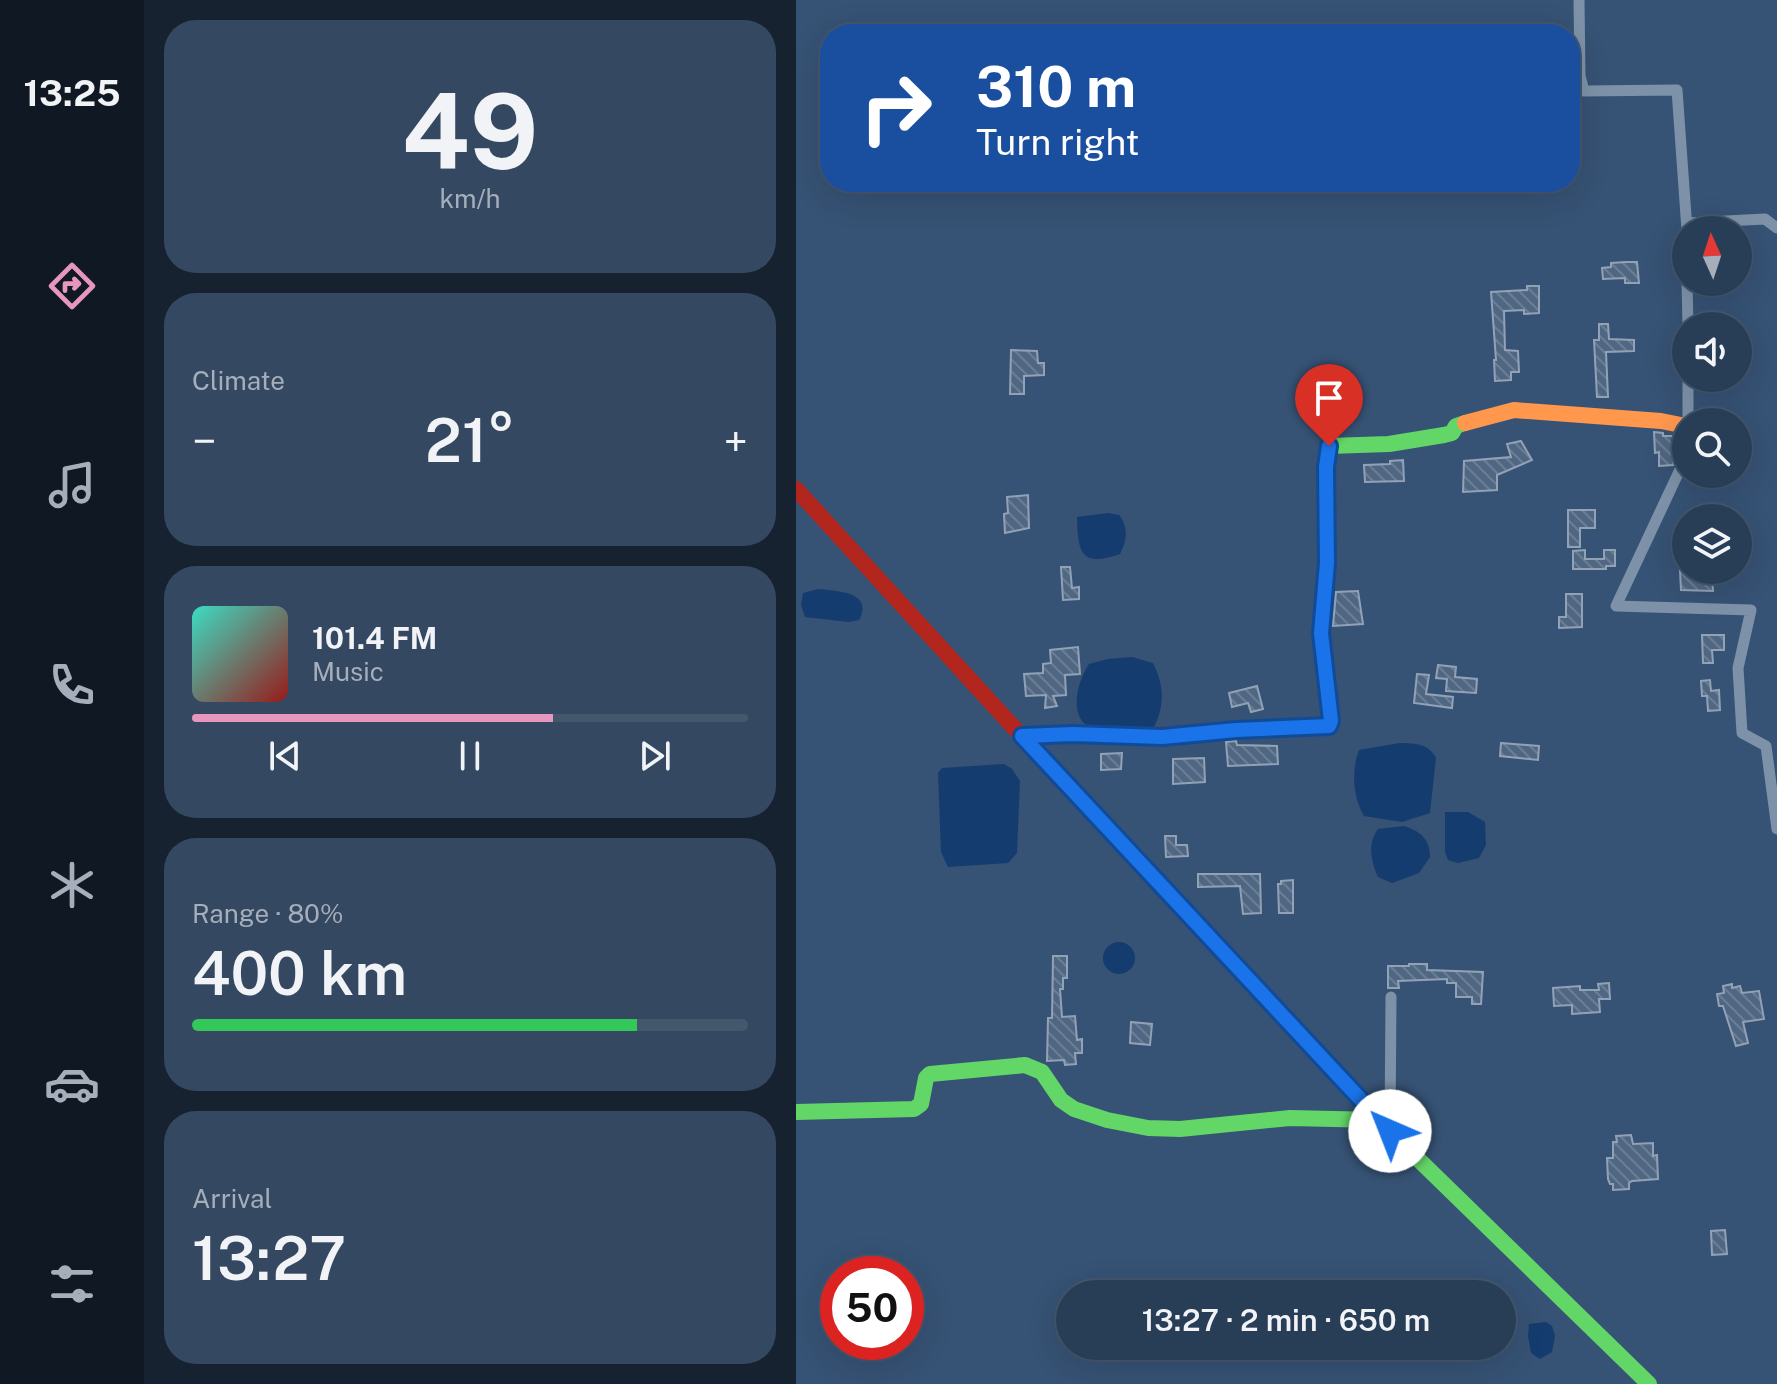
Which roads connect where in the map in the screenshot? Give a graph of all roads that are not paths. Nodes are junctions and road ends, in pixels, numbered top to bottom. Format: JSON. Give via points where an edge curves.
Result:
{"nodes":[{"id":1,"x":1579,"y":0,"type":"edge"},
{"id":2,"x":1579,"y":24,"type":"edge"},
{"id":3,"x":1580,"y":76,"type":"edge"},
{"id":4,"x":1686,"y":216,"type":"edge"},
{"id":5,"x":1752,"y":220,"type":"edge"},
{"id":6,"x":1777,"y":228,"type":"edge"},
{"id":7,"x":1672,"y":422,"type":"edge"},
{"id":8,"x":1672,"y":486,"type":"edge"},
{"id":9,"x":796,"y":489,"type":"edge"},
{"id":10,"x":1022,"y":736,"type":"junction"},
{"id":11,"x":1777,"y":829,"type":"edge"},
{"id":12,"x":1391,"y":997,"type":"dead end"},
{"id":13,"x":796,"y":1112,"type":"edge"},
{"id":14,"x":1384,"y":1126,"type":"junction"},
{"id":15,"x":1649,"y":1384,"type":"edge"}],
"edges":[{"from":1,"to":2,"type":"street"},
{"from":3,"to":4,"type":"street","via":[[1584,91],[1677,90]]},
{"from":5,"to":6,"type":"street","via":[[1765,219]]},
{"from":7,"to":10,"type":"street","via":[[1514,410],[1456,426],[1444,435],[1329,446],[1321,633],[1329,726],[1162,737]]},
{"from":8,"to":11,"type":"street","via":[[1616,606],[1751,610],[1738,668],[1742,733],[1766,746]]},
{"from":9,"to":10,"type":"street"},
{"from":10,"to":14,"type":"street"},
{"from":12,"to":14,"type":"street"},
{"from":13,"to":14,"type":"street","via":[[914,1109],[921,1104],[930,1074],[1025,1065],[1046,1074],[1064,1104],[1131,1126],[1177,1128],[1288,1118]]},
{"from":14,"to":15,"type":"street"}]}
